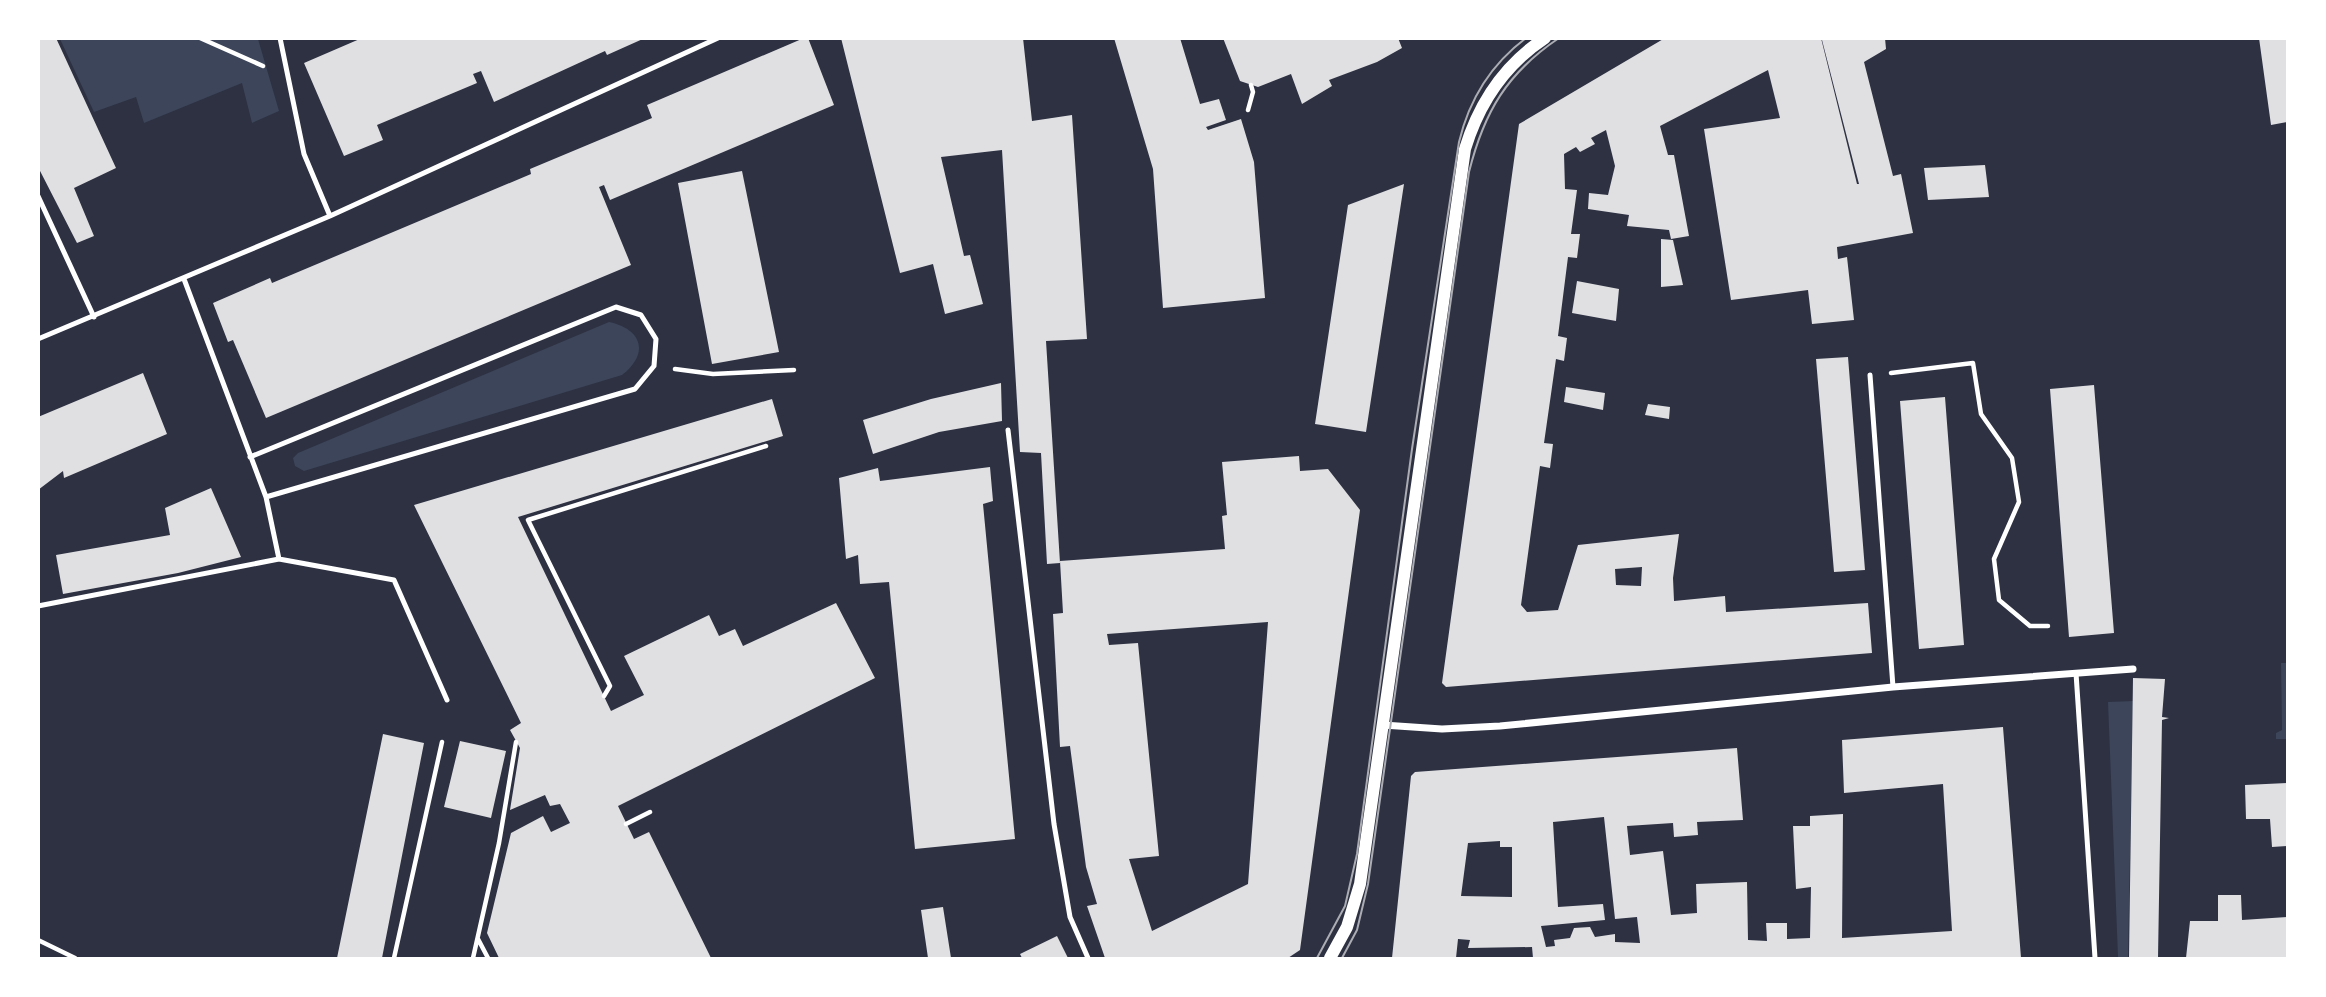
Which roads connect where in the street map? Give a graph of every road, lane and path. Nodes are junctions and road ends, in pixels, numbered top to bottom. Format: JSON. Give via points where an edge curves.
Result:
{"nodes":[{"id":1,"x":200,"y":38,"type":"edge"},
{"id":2,"x":280,"y":38,"type":"edge"},
{"id":3,"x":718,"y":38,"type":"edge"},
{"id":4,"x":1545,"y":38,"type":"edge"},
{"id":5,"x":288,"y":76,"type":"junction"},
{"id":6,"x":1251,"y":85,"type":"dead end"},
{"id":7,"x":1248,"y":110,"type":"dead end"},
{"id":8,"x":38,"y":196,"type":"edge"},
{"id":9,"x":330,"y":216,"type":"junction"},
{"id":10,"x":184,"y":279,"type":"junction"},
{"id":11,"x":94,"y":317,"type":"junction"},
{"id":12,"x":38,"y":339,"type":"edge"},
{"id":13,"x":654,"y":366,"type":"junction"},
{"id":14,"x":794,"y":370,"type":"dead end"},
{"id":15,"x":1870,"y":375,"type":"joint"},
{"id":16,"x":1007,"y":430,"type":"dead end"},
{"id":17,"x":766,"y":446,"type":"dead end"},
{"id":18,"x":250,"y":457,"type":"junction"},
{"id":19,"x":266,"y":497,"type":"junction"},
{"id":20,"x":279,"y":559,"type":"junction"},
{"id":21,"x":38,"y":606,"type":"edge"},
{"id":22,"x":2048,"y":626,"type":"dead end"},
{"id":23,"x":2133,"y":669,"type":"dead end"},
{"id":24,"x":2076,"y":673,"type":"junction"},
{"id":25,"x":1893,"y":687,"type":"junction"},
{"id":26,"x":604,"y":696,"type":"dead end"},
{"id":27,"x":447,"y":701,"type":"dead end"},
{"id":28,"x":1383,"y":725,"type":"junction"},
{"id":29,"x":442,"y":742,"type":"dead end"},
{"id":30,"x":516,"y":742,"type":"dead end"},
{"id":31,"x":650,"y":812,"type":"dead end"},
{"id":32,"x":626,"y":824,"type":"dead end"},
{"id":33,"x":478,"y":938,"type":"junction"},
{"id":34,"x":38,"y":940,"type":"edge"},
{"id":35,"x":75,"y":958,"type":"edge"},
{"id":36,"x":394,"y":958,"type":"edge"},
{"id":37,"x":472,"y":958,"type":"edge"},
{"id":38,"x":488,"y":958,"type":"edge"},
{"id":39,"x":1088,"y":958,"type":"edge"},
{"id":40,"x":1330,"y":958,"type":"edge"},
{"id":41,"x":2095,"y":958,"type":"edge"}],
"edges":[{"from":1,"to":5,"type":"path"},
{"from":2,"to":5,"type":"lane"},
{"from":3,"to":9,"type":"lane"},
{"from":4,"to":28,"type":"street","via":[[1493,87],[1465,149]]},
{"from":5,"to":9,"type":"lane","via":[[304,154]]},
{"from":6,"to":7,"type":"path"},
{"from":8,"to":11,"type":"lane"},
{"from":9,"to":10,"type":"lane"},
{"from":10,"to":11,"type":"lane"},
{"from":10,"to":18,"type":"lane"},
{"from":11,"to":12,"type":"lane"},
{"from":13,"to":14,"type":"path","via":[[713,374]]},
{"from":13,"to":18,"type":"lane","via":[[656,339],[646,323],[640,315],[616,307]]},
{"from":13,"to":19,"type":"lane","via":[[635,389]]},
{"from":15,"to":22,"type":"path","via":[[1973,363],[1981,414],[2012,458],[2019,502],[1994,559],[1999,600],[2029,626]]},
{"from":15,"to":25,"type":"lane"},
{"from":16,"to":39,"type":"lane","via":[[1054,824],[1070,917]]},
{"from":17,"to":26,"type":"path","via":[[528,520],[610,686]]},
{"from":18,"to":19,"type":"lane"},
{"from":19,"to":20,"type":"lane"},
{"from":20,"to":21,"type":"lane"},
{"from":20,"to":27,"type":"lane","via":[[394,580]]},
{"from":23,"to":24,"type":"street"},
{"from":24,"to":25,"type":"street"},
{"from":24,"to":41,"type":"lane"},
{"from":25,"to":28,"type":"street","via":[[1500,726]]},
{"from":28,"to":40,"type":"street","via":[[1360,884],[1347,927]]},
{"from":29,"to":36,"type":"path"},
{"from":30,"to":33,"type":"path"},
{"from":31,"to":32,"type":"path"},
{"from":33,"to":37,"type":"path"},
{"from":33,"to":38,"type":"path"},
{"from":34,"to":35,"type":"path"}]}
